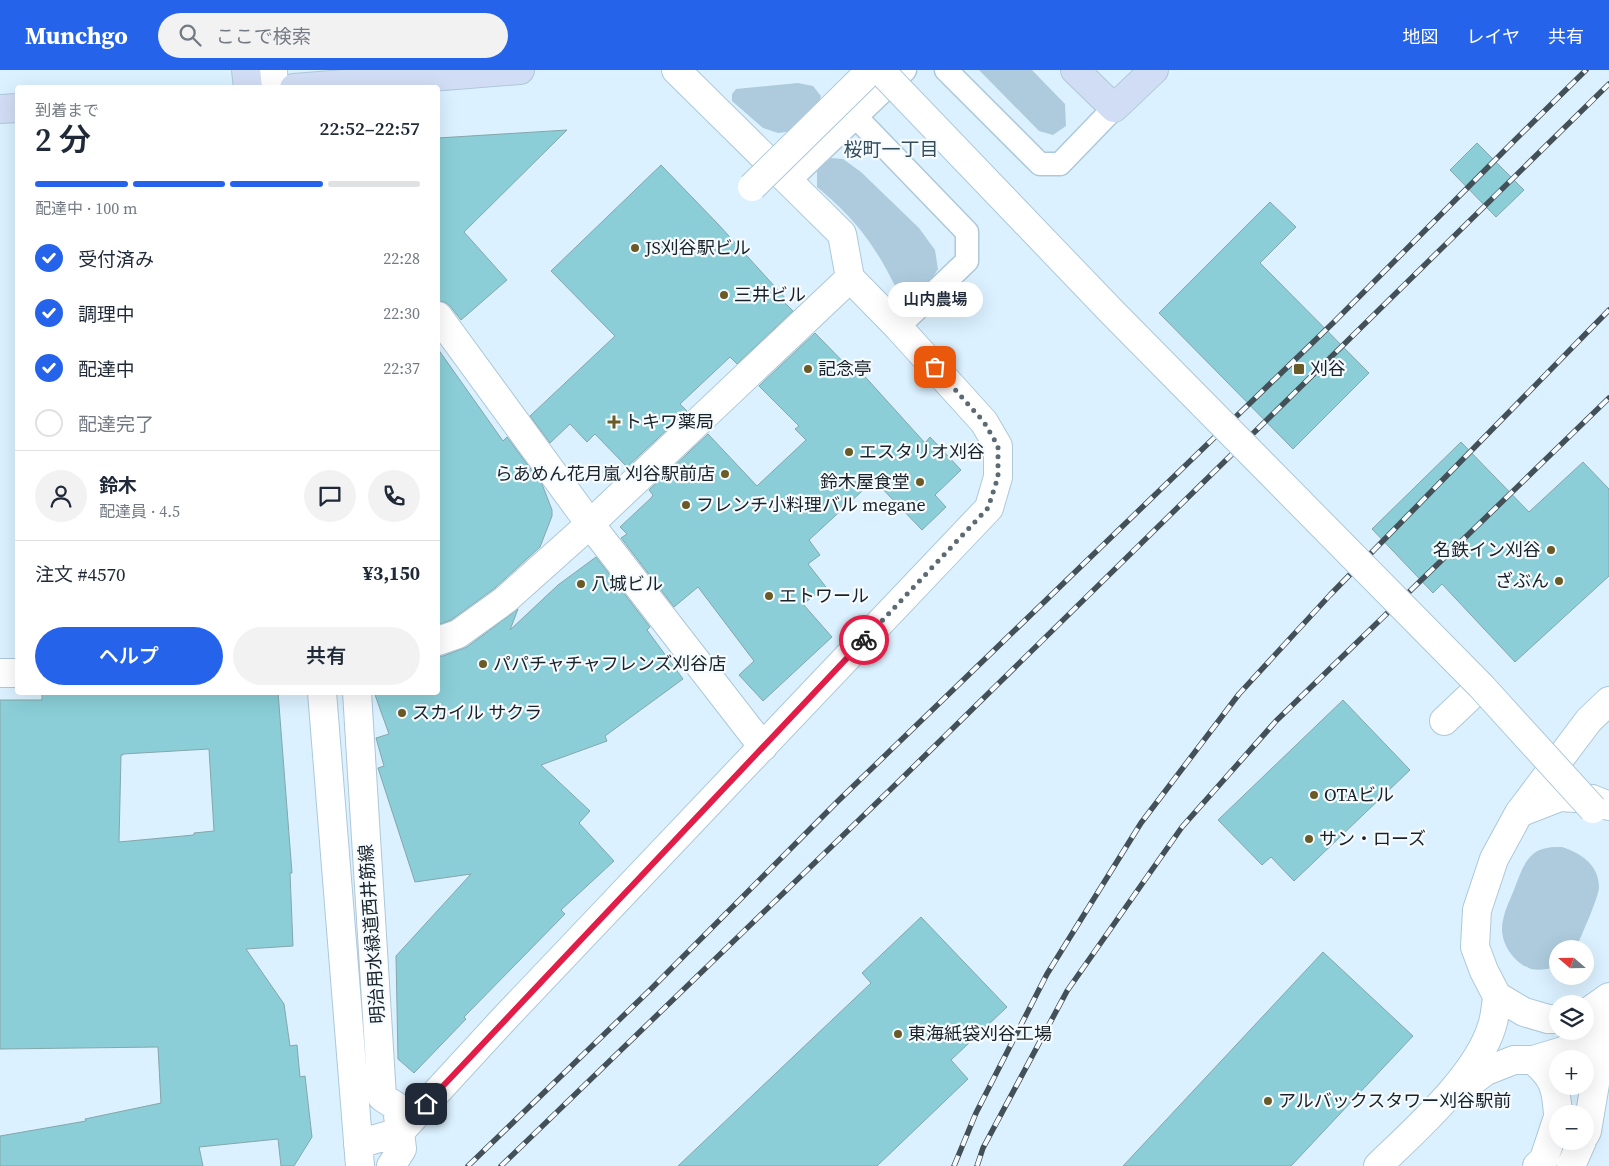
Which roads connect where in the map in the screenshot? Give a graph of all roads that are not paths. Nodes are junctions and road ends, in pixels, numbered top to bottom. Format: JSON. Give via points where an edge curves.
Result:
{"nodes":[{"id":1,"x":246,"y":70,"type":"edge"},
{"id":2,"x":273,"y":70,"type":"edge"},
{"id":3,"x":520,"y":70,"type":"edge"},
{"id":4,"x":676,"y":70,"type":"edge"},
{"id":5,"x":871,"y":70,"type":"edge"},
{"id":6,"x":880,"y":70,"type":"edge"},
{"id":7,"x":906,"y":70,"type":"edge"},
{"id":8,"x":946,"y":70,"type":"edge"},
{"id":9,"x":1074,"y":70,"type":"edge"},
{"id":10,"x":1154,"y":70,"type":"edge"},
{"id":11,"x":248,"y":85,"type":"edge"},
{"id":12,"x":274,"y":85,"type":"edge"},
{"id":13,"x":326,"y":85,"type":"edge"},
{"id":14,"x":15,"y":108,"type":"edge"},
{"id":15,"x":1114,"y":108,"type":"junction"},
{"id":16,"x":0,"y":109,"type":"edge"},
{"id":17,"x":856,"y":117,"type":"junction"},
{"id":18,"x":789,"y":181,"type":"junction"},
{"id":19,"x":752,"y":188,"type":"dead end"},
{"id":20,"x":850,"y":278,"type":"junction"},
{"id":21,"x":440,"y":319,"type":"edge"},
{"id":22,"x":898,"y":327,"type":"junction"},
{"id":23,"x":590,"y":524,"type":"junction"},
{"id":24,"x":440,"y":640,"type":"edge"},
{"id":25,"x":0,"y":673,"type":"edge"},
{"id":26,"x":15,"y":673,"type":"edge"},
{"id":27,"x":1481,"y":686,"type":"junction"},
{"id":28,"x":322,"y":695,"type":"edge"},
{"id":29,"x":357,"y":695,"type":"edge"},
{"id":30,"x":1609,"y":701,"type":"edge"},
{"id":31,"x":1444,"y":721,"type":"dead end"},
{"id":32,"x":763,"y":747,"type":"junction"},
{"id":33,"x":1609,"y":806,"type":"edge"},
{"id":34,"x":1519,"y":813,"type":"junction"},
{"id":35,"x":1609,"y":814,"type":"edge"},
{"id":36,"x":1498,"y":996,"type":"junction"},
{"id":37,"x":1609,"y":997,"type":"edge"},
{"id":38,"x":1549,"y":1020,"type":"edge"},
{"id":39,"x":1597,"y":1022,"type":"edge"},
{"id":40,"x":1533,"y":1060,"type":"junction"},
{"id":41,"x":1558,"y":1105,"type":"edge"},
{"id":42,"x":1591,"y":1105,"type":"edge"},
{"id":43,"x":1439,"y":1106,"type":"junction"},
{"id":44,"x":400,"y":1132,"type":"junction"},
{"id":45,"x":1549,"y":1143,"type":"edge"},
{"id":46,"x":1578,"y":1150,"type":"edge"},
{"id":47,"x":359,"y":1155,"type":"edge"},
{"id":48,"x":391,"y":1166,"type":"edge"},
{"id":49,"x":1378,"y":1166,"type":"edge"},
{"id":50,"x":1537,"y":1166,"type":"edge"},
{"id":51,"x":1571,"y":1166,"type":"edge"}],
"edges":[{"from":1,"to":11,"type":"main road"},
{"from":2,"to":12,"type":"street"},
{"from":3,"to":13,"type":"main road"},
{"from":4,"to":18,"type":"street"},
{"from":5,"to":19,"type":"street","bridge":true},
{"from":6,"to":27,"type":"street","bridge":true,"via":[[1111,311]]},
{"from":7,"to":17,"type":"lane"},
{"from":8,"to":15,"type":"lane","via":[[1040,164],[1060,164]]},
{"from":9,"to":15,"type":"main road"},
{"from":10,"to":15,"type":"main road"},
{"from":14,"to":16,"type":"main road"},
{"from":17,"to":18,"type":"lane"},
{"from":17,"to":22,"type":"lane","via":[[967,232],[967,261]]},
{"from":18,"to":20,"type":"street","via":[[842,234]]},
{"from":20,"to":22,"type":"street"},
{"from":20,"to":23,"type":"street"},
{"from":21,"to":23,"type":"street"},
{"from":22,"to":32,"type":"street","via":[[984,422],[998,446],[998,477],[988,508]]},
{"from":23,"to":24,"type":"street","via":[[505,600],[458,634]]},
{"from":23,"to":32,"type":"street"},
{"from":25,"to":26,"type":"street"},
{"from":27,"to":31,"type":"street"},
{"from":27,"to":35,"type":"street","bridge":true,"via":[[1593,809]]},
{"from":28,"to":47,"type":"street"},
{"from":29,"to":44,"type":"street","name":"明治用水緑道西井筋線","via":[[382,1097],[397,1107]]},
{"from":30,"to":34,"type":"street","via":[[1589,720]]},
{"from":32,"to":44,"type":"street"},
{"from":33,"to":34,"type":"street","via":[[1592,799],[1560,797]]},
{"from":34,"to":36,"type":"street","via":[[1494,859],[1477,910],[1475,947]]},
{"from":36,"to":38,"type":"street","via":[[1524,1012]]},
{"from":36,"to":43,"type":"street","via":[[1492,1026],[1479,1056]]},
{"from":37,"to":39,"type":"street"},
{"from":39,"to":40,"type":"street","via":[[1563,1051]]},
{"from":39,"to":42,"type":"street","via":[[1598,1066]]},
{"from":40,"to":41,"type":"street","via":[[1548,1073],[1557,1093]]},
{"from":40,"to":43,"type":"street","via":[[1514,1060],[1486,1071]]},
{"from":43,"to":49,"type":"street"},
{"from":44,"to":47,"type":"street"},
{"from":44,"to":48,"type":"street","name":"明治用水緑道西井筋線","via":[[402,1149]]},
{"from":45,"to":50,"type":"street","via":[[1544,1159]]},
{"from":46,"to":51,"type":"street"}]}
